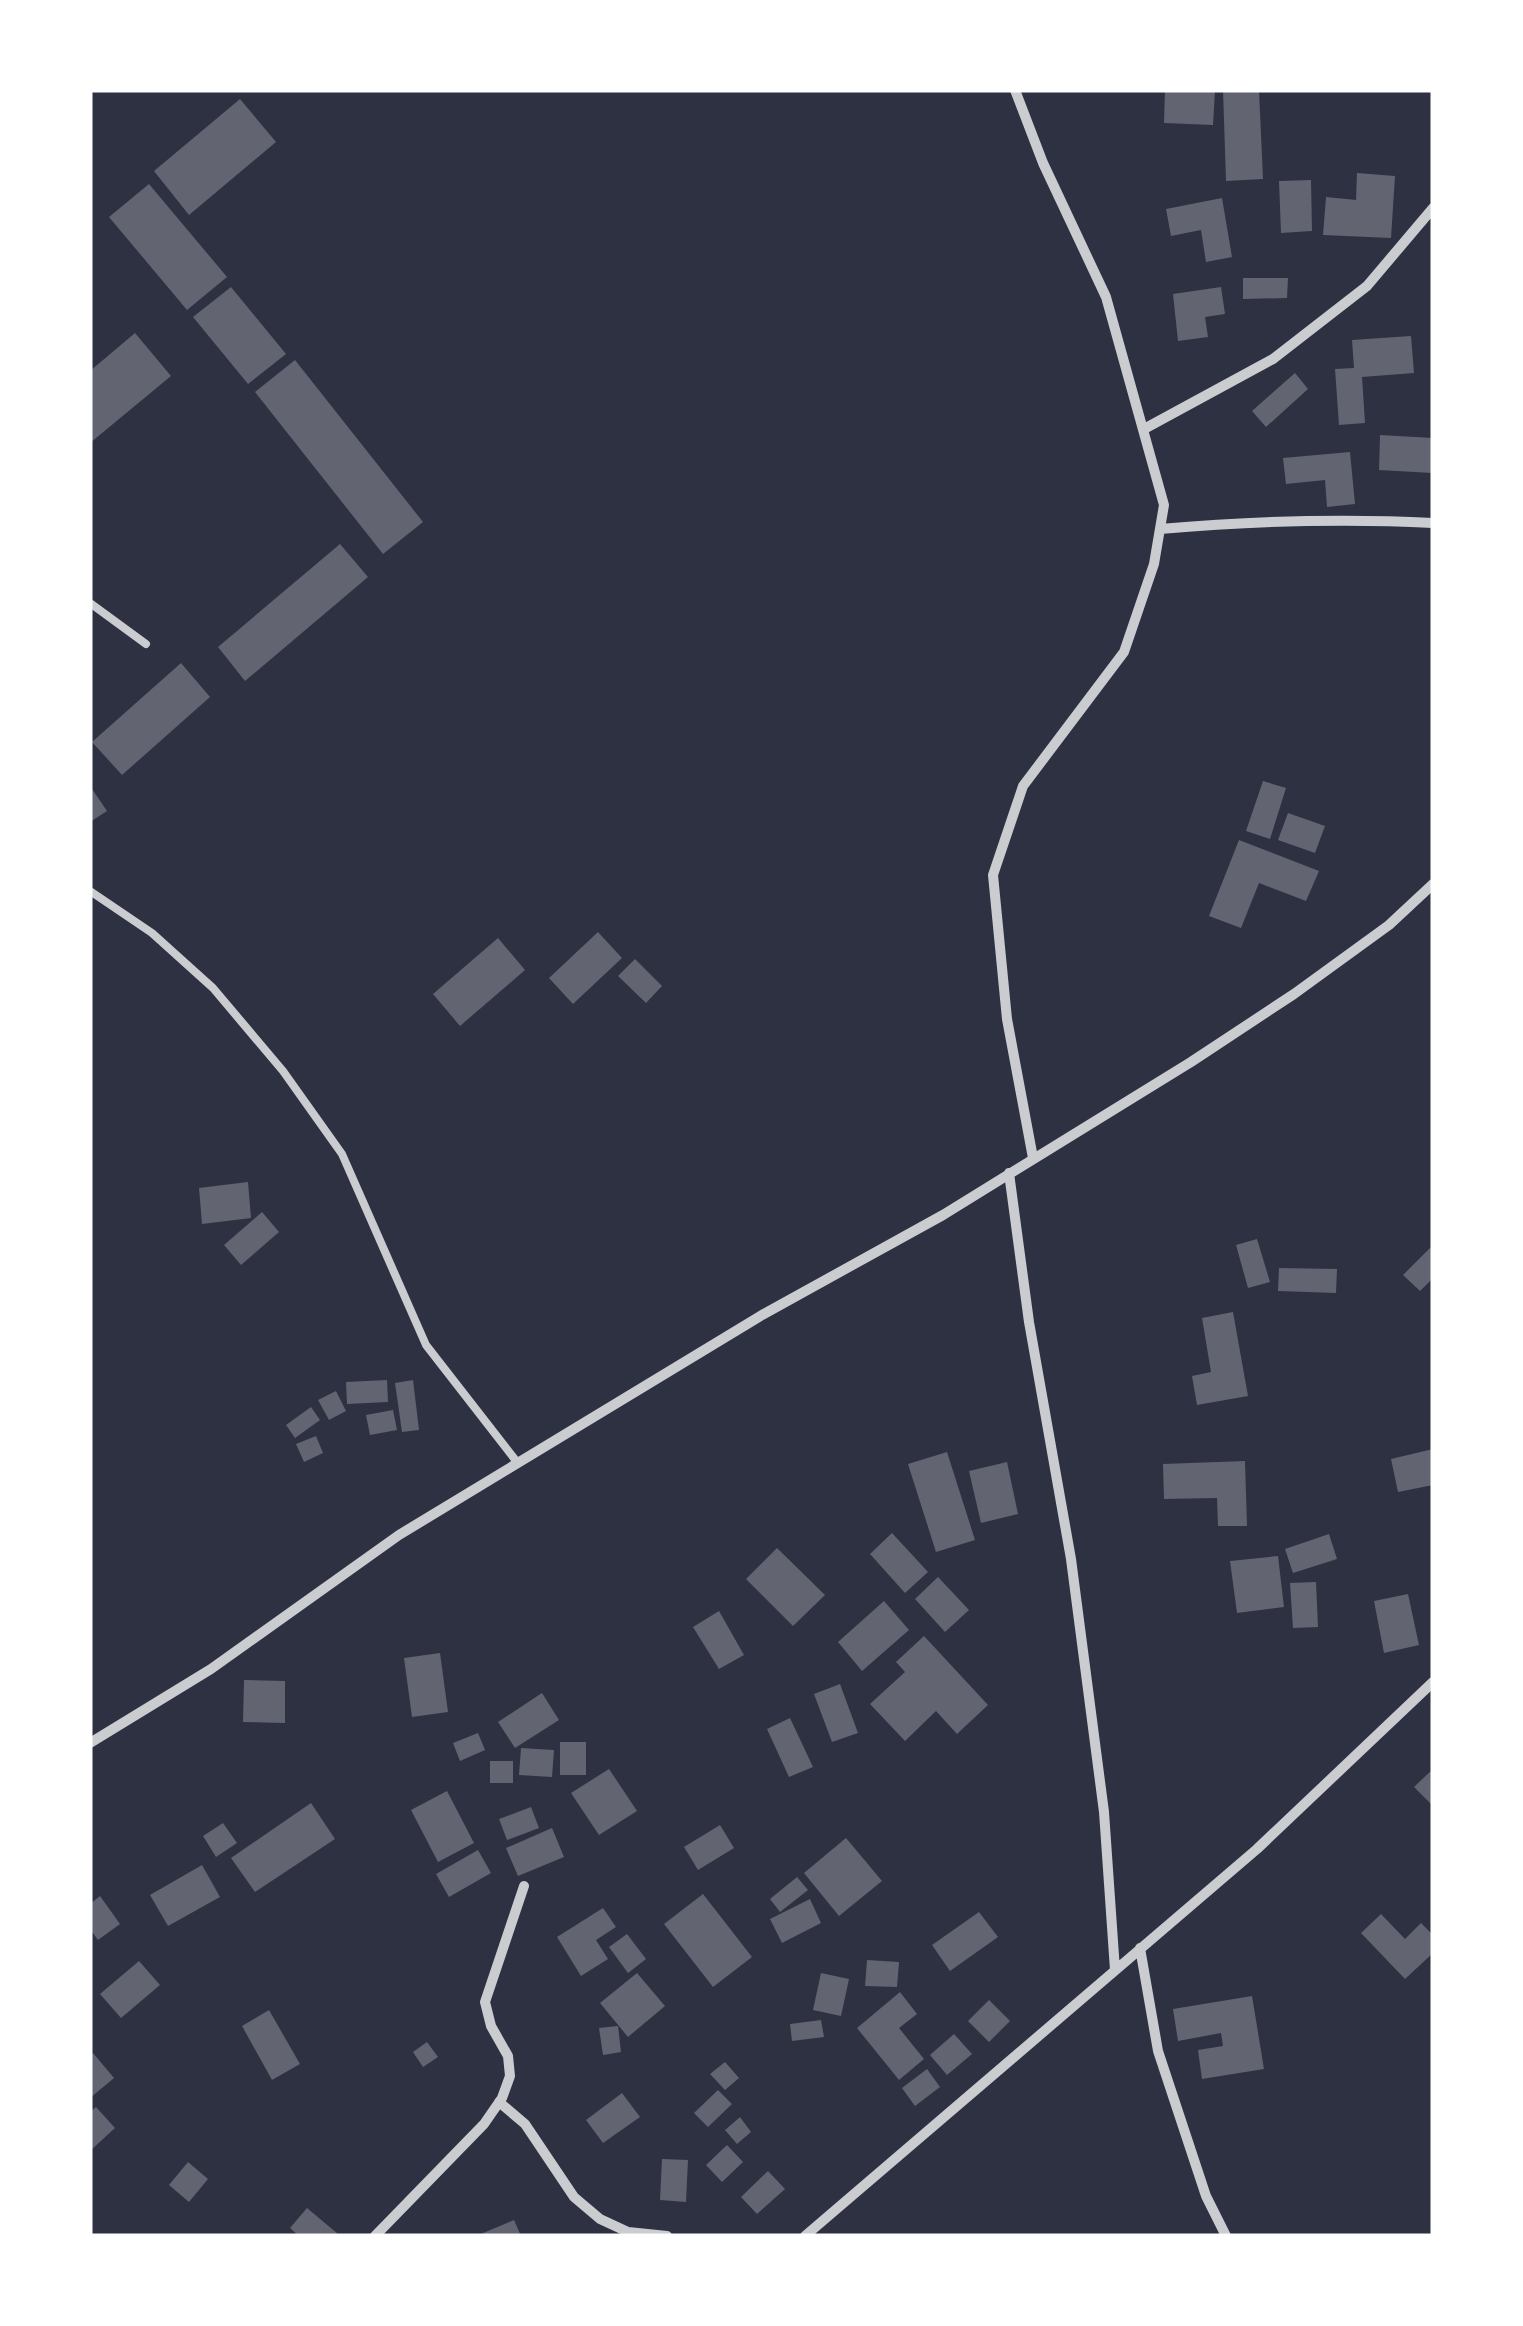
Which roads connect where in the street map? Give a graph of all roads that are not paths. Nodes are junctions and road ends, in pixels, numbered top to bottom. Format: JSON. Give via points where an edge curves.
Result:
{"nodes":[{"id":1,"x":1015,"y":90,"type":"edge"},
{"id":2,"x":1433,"y":208,"type":"edge"},
{"id":3,"x":1144,"y":429,"type":"junction"},
{"id":4,"x":1433,"y":522,"type":"edge"},
{"id":5,"x":1160,"y":529,"type":"junction"},
{"id":6,"x":90,"y":603,"type":"edge"},
{"id":7,"x":146,"y":644,"type":"dead end"},
{"id":8,"x":1433,"y":884,"type":"edge"},
{"id":9,"x":90,"y":891,"type":"edge"},
{"id":10,"x":1032,"y":1158,"type":"junction"},
{"id":11,"x":1008,"y":1174,"type":"junction"},
{"id":12,"x":517,"y":1462,"type":"junction"},
{"id":13,"x":1433,"y":1682,"type":"edge"},
{"id":14,"x":90,"y":1743,"type":"edge"},
{"id":15,"x":524,"y":1886,"type":"dead end"},
{"id":16,"x":1140,"y":1948,"type":"junction"},
{"id":17,"x":1115,"y":1970,"type":"junction"},
{"id":18,"x":499,"y":2102,"type":"junction"},
{"id":19,"x":375,"y":2236,"type":"edge"},
{"id":20,"x":667,"y":2236,"type":"edge"},
{"id":21,"x":806,"y":2236,"type":"edge"},
{"id":22,"x":1226,"y":2236,"type":"edge"}],
"edges":[{"from":1,"to":3,"type":"street","via":[[1106,297]]},
{"from":2,"to":3,"type":"street","via":[[1367,286],[1273,359]]},
{"from":3,"to":5,"type":"street","via":[[1164,505]]},
{"from":4,"to":5,"type":"street","via":[[1257,520]]},
{"from":5,"to":10,"type":"street","via":[[1124,652],[1023,786],[992,875],[1007,1019]]},
{"from":6,"to":7,"type":"lane"},
{"from":8,"to":10,"type":"street","via":[[1294,994]]},
{"from":9,"to":12,"type":"lane","via":[[152,933],[213,988],[283,1071],[342,1154],[426,1345]]},
{"from":10,"to":11,"type":"street"},
{"from":11,"to":12,"type":"street"},
{"from":11,"to":17,"type":"street","via":[[1071,1559],[1104,1812]]},
{"from":12,"to":14,"type":"street"},
{"from":13,"to":16,"type":"street","via":[[1257,1849]]},
{"from":15,"to":18,"type":"street","via":[[485,2002],[508,2056],[510,2076]]},
{"from":16,"to":17,"type":"street"},
{"from":16,"to":22,"type":"street","via":[[1158,2051]]},
{"from":17,"to":21,"type":"street"},
{"from":18,"to":19,"type":"street"},
{"from":18,"to":20,"type":"street","via":[[525,2124],[574,2197],[600,2219],[628,2232]]}]}
